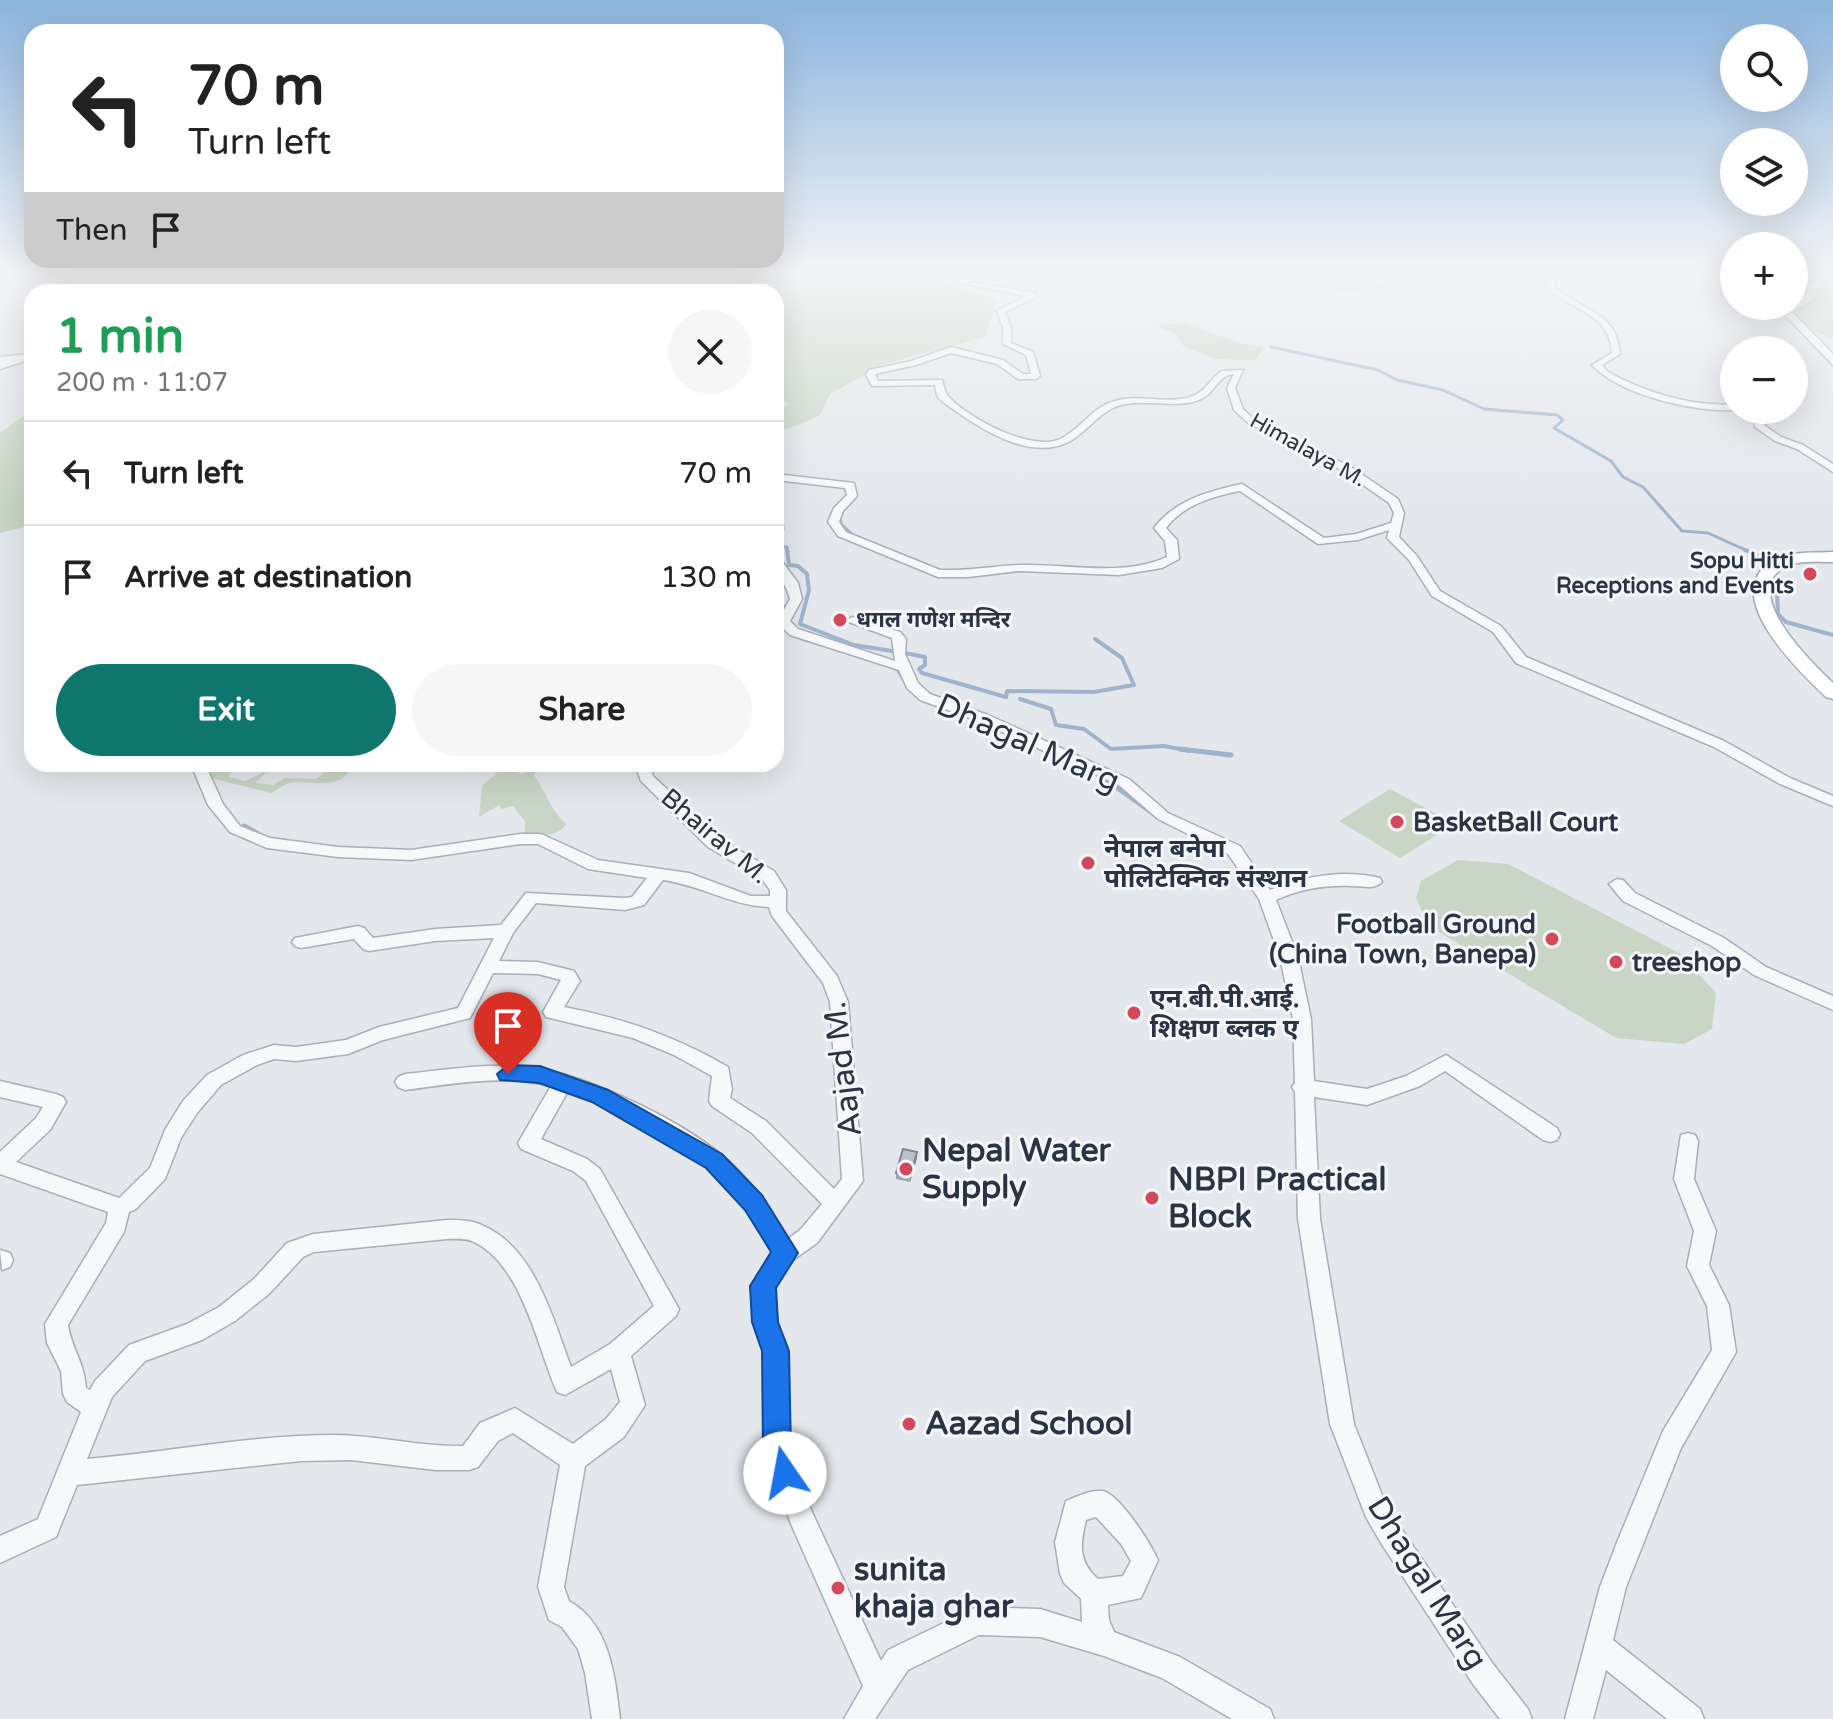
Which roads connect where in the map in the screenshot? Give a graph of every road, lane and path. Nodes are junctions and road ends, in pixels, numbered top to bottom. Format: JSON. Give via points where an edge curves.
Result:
{"nodes":[{"id":1,"x":1017,"y":348,"type":"edge"},
{"id":2,"x":1616,"y":348,"type":"edge"},
{"id":3,"x":24,"y":357,"type":"edge"},
{"id":4,"x":24,"y":358,"type":"edge"},
{"id":5,"x":0,"y":360,"type":"edge"},
{"id":6,"x":0,"y":366,"type":"edge"},
{"id":7,"x":1720,"y":407,"type":"edge"},
{"id":8,"x":1759,"y":424,"type":"edge"},
{"id":9,"x":1833,"y":469,"type":"edge"},
{"id":10,"x":784,"y":478,"type":"edge"},
{"id":11,"x":1395,"y":525,"type":"junction"},
{"id":12,"x":1833,"y":557,"type":"edge"},
{"id":13,"x":784,"y":572,"type":"edge"},
{"id":14,"x":784,"y":620,"type":"edge"},
{"id":15,"x":852,"y":621,"type":"dead end"},
{"id":16,"x":784,"y":623,"type":"edge"},
{"id":17,"x":902,"y":661,"type":"junction"},
{"id":18,"x":1833,"y":693,"type":"edge"},
{"id":19,"x":202,"y":772,"type":"edge"},
{"id":20,"x":644,"y":772,"type":"edge"},
{"id":21,"x":1833,"y":801,"type":"edge"},
{"id":22,"x":659,"y":874,"type":"junction"},
{"id":23,"x":1374,"y":882,"type":"dead end"},
{"id":24,"x":1617,"y":884,"type":"dead end"},
{"id":25,"x":1267,"y":898,"type":"junction"},
{"id":26,"x":778,"y":912,"type":"junction"},
{"id":27,"x":506,"y":931,"type":"junction"},
{"id":28,"x":301,"y":942,"type":"dead end"},
{"id":29,"x":487,"y":967,"type":"junction"},
{"id":30,"x":1833,"y":1003,"type":"edge"},
{"id":31,"x":564,"y":1081,"type":"junction"},
{"id":32,"x":405,"y":1082,"type":"dead end"},
{"id":33,"x":1302,"y":1087,"type":"junction"},
{"id":34,"x":0,"y":1089,"type":"edge"},
{"id":35,"x":1550,"y":1134,"type":"dead end"},
{"id":36,"x":1688,"y":1141,"type":"dead end"},
{"id":37,"x":835,"y":1203,"type":"junction"},
{"id":38,"x":119,"y":1207,"type":"junction"},
{"id":39,"x":785,"y":1253,"type":"junction"},
{"id":40,"x":618,"y":1352,"type":"junction"},
{"id":41,"x":97,"y":1409,"type":"junction"},
{"id":42,"x":574,"y":1459,"type":"junction"},
{"id":43,"x":71,"y":1473,"type":"junction"},
{"id":44,"x":0,"y":1550,"type":"edge"},
{"id":45,"x":1094,"y":1593,"type":"dead end"},
{"id":46,"x":1104,"y":1642,"type":"junction"},
{"id":47,"x":1598,"y":1646,"type":"junction"},
{"id":48,"x":878,"y":1686,"type":"junction"},
{"id":49,"x":606,"y":1719,"type":"edge"},
{"id":50,"x":858,"y":1719,"type":"edge"},
{"id":51,"x":1260,"y":1719,"type":"edge"},
{"id":52,"x":1518,"y":1719,"type":"edge"},
{"id":53,"x":1579,"y":1719,"type":"edge"},
{"id":54,"x":1690,"y":1719,"type":"edge"}],
"edges":[{"from":1,"to":11,"type":"street","name":"Himalaya M.","via":[[1030,354],[1036,376],[1021,377],[1000,362],[951,350],[872,379],[884,386],[935,380],[942,396],[974,419],[1019,443],[1049,444],[1062,441],[1108,406],[1136,399],[1193,399],[1204,394],[1217,376],[1235,371],[1241,374],[1231,388],[1244,416],[1387,495],[1398,507]]},
{"from":2,"to":7,"type":"street","via":[[1616,354],[1598,363],[1602,374],[1652,394]]},
{"from":3,"to":5,"type":"street"},
{"from":4,"to":6,"type":"street"},
{"from":8,"to":9,"type":"street"},
{"from":10,"to":11,"type":"street","via":[[850,485],[852,496],[833,522],[842,534],[951,575],[1162,566],[1173,559],[1171,540],[1160,528],[1166,516],[1242,487],[1322,542]]},
{"from":11,"to":21,"type":"street","name":"Himalaya M.","via":[[1393,538],[1436,593],[1497,629],[1521,660],[1719,744]]},
{"from":12,"to":18,"type":"main road","via":[[1782,562],[1769,570],[1761,591],[1774,628]]},
{"from":13,"to":14,"type":"street","via":[[796,599]]},
{"from":15,"to":17,"type":"street","name":"Dhagal Marg","via":[[892,631],[900,639]]},
{"from":16,"to":17,"type":"street","via":[[794,632]]},
{"from":17,"to":25,"type":"street","name":"Dhagal Marg","via":[[912,685],[925,697],[1080,760],[1124,782],[1163,816],[1234,850]]},
{"from":19,"to":22,"type":"street","via":[[216,805],[235,829],[267,843],[411,855],[541,839],[594,865]]},
{"from":20,"to":26,"type":"street","name":"Bhairav M.","via":[[714,843],[768,875],[778,890]]},
{"from":22,"to":26,"type":"street","via":[[689,878],[749,901],[776,902]]},
{"from":22,"to":27,"type":"street","via":[[638,901],[625,904],[532,897]]},
{"from":23,"to":25,"type":"street","via":[[1291,886]]},
{"from":24,"to":30,"type":"street","via":[[1629,897],[1718,942],[1760,971]]},
{"from":25,"to":33,"type":"street","name":"Dhagal Marg","via":[[1289,957],[1302,1019]]},
{"from":26,"to":37,"type":"street","name":"Aajad M.","via":[[831,981],[839,1002],[853,1181]]},
{"from":27,"to":28,"type":"street","via":[[369,945],[358,932]]},
{"from":27,"to":29,"type":"street"},
{"from":29,"to":37,"type":"street","via":[[538,968],[568,975],[571,981],[552,1012],[624,1025],[682,1047],[721,1072],[719,1101],[759,1127]]},
{"from":29,"to":38,"type":"street","via":[[464,1013],[348,1047],[274,1052],[214,1080],[172,1136],[158,1173]]},
{"from":31,"to":32,"type":"street","via":[[540,1074],[477,1073]]},
{"from":31,"to":39,"type":"street","via":[[714,1161],[753,1202]]},
{"from":31,"to":40,"type":"street","via":[[528,1143],[593,1175],[668,1309]]},
{"from":33,"to":35,"type":"street","via":[[1367,1097],[1413,1081],[1446,1062]]},
{"from":33,"to":52,"type":"street","name":"Dhagal Marg","via":[[1309,1219],[1342,1424],[1390,1534]]},
{"from":34,"to":38,"type":"street","via":[[56,1102],[43,1124],[0,1165]]},
{"from":36,"to":47,"type":"street","via":[[1684,1179],[1705,1231],[1698,1266],[1718,1305],[1724,1352],[1672,1440],[1613,1587]]},
{"from":37,"to":39,"type":"street","name":"Aajad M.","via":[[809,1236]]},
{"from":38,"to":41,"type":"street","via":[[116,1225],[56,1324],[73,1369],[75,1394]]},
{"from":39,"to":48,"type":"street","name":"Aajad M.","via":[[763,1286],[765,1322],[776,1351],[777,1452]]},
{"from":40,"to":41,"type":"street","via":[[565,1384],[514,1265],[477,1233],[453,1229],[313,1243],[295,1250],[227,1314],[137,1353],[103,1389]]},
{"from":40,"to":42,"type":"street","via":[[633,1405],[615,1428]]},
{"from":41,"to":43,"type":"street"},
{"from":42,"to":43,"type":"street","via":[[515,1420],[489,1432],[469,1458],[437,1461],[338,1447]]},
{"from":42,"to":49,"type":"street","via":[[551,1587],[559,1610],[572,1615],[588,1637]]},
{"from":43,"to":44,"type":"street","via":[[47,1528]]},
{"from":45,"to":46,"type":"street","via":[[1095,1620]]},
{"from":46,"to":48,"type":"street","via":[[1040,1623],[977,1621],[898,1660]]},
{"from":46,"to":51,"type":"street","via":[[1170,1667]]},
{"from":47,"to":53,"type":"street"},
{"from":47,"to":54,"type":"street"},
{"from":48,"to":50,"type":"street"}]}
